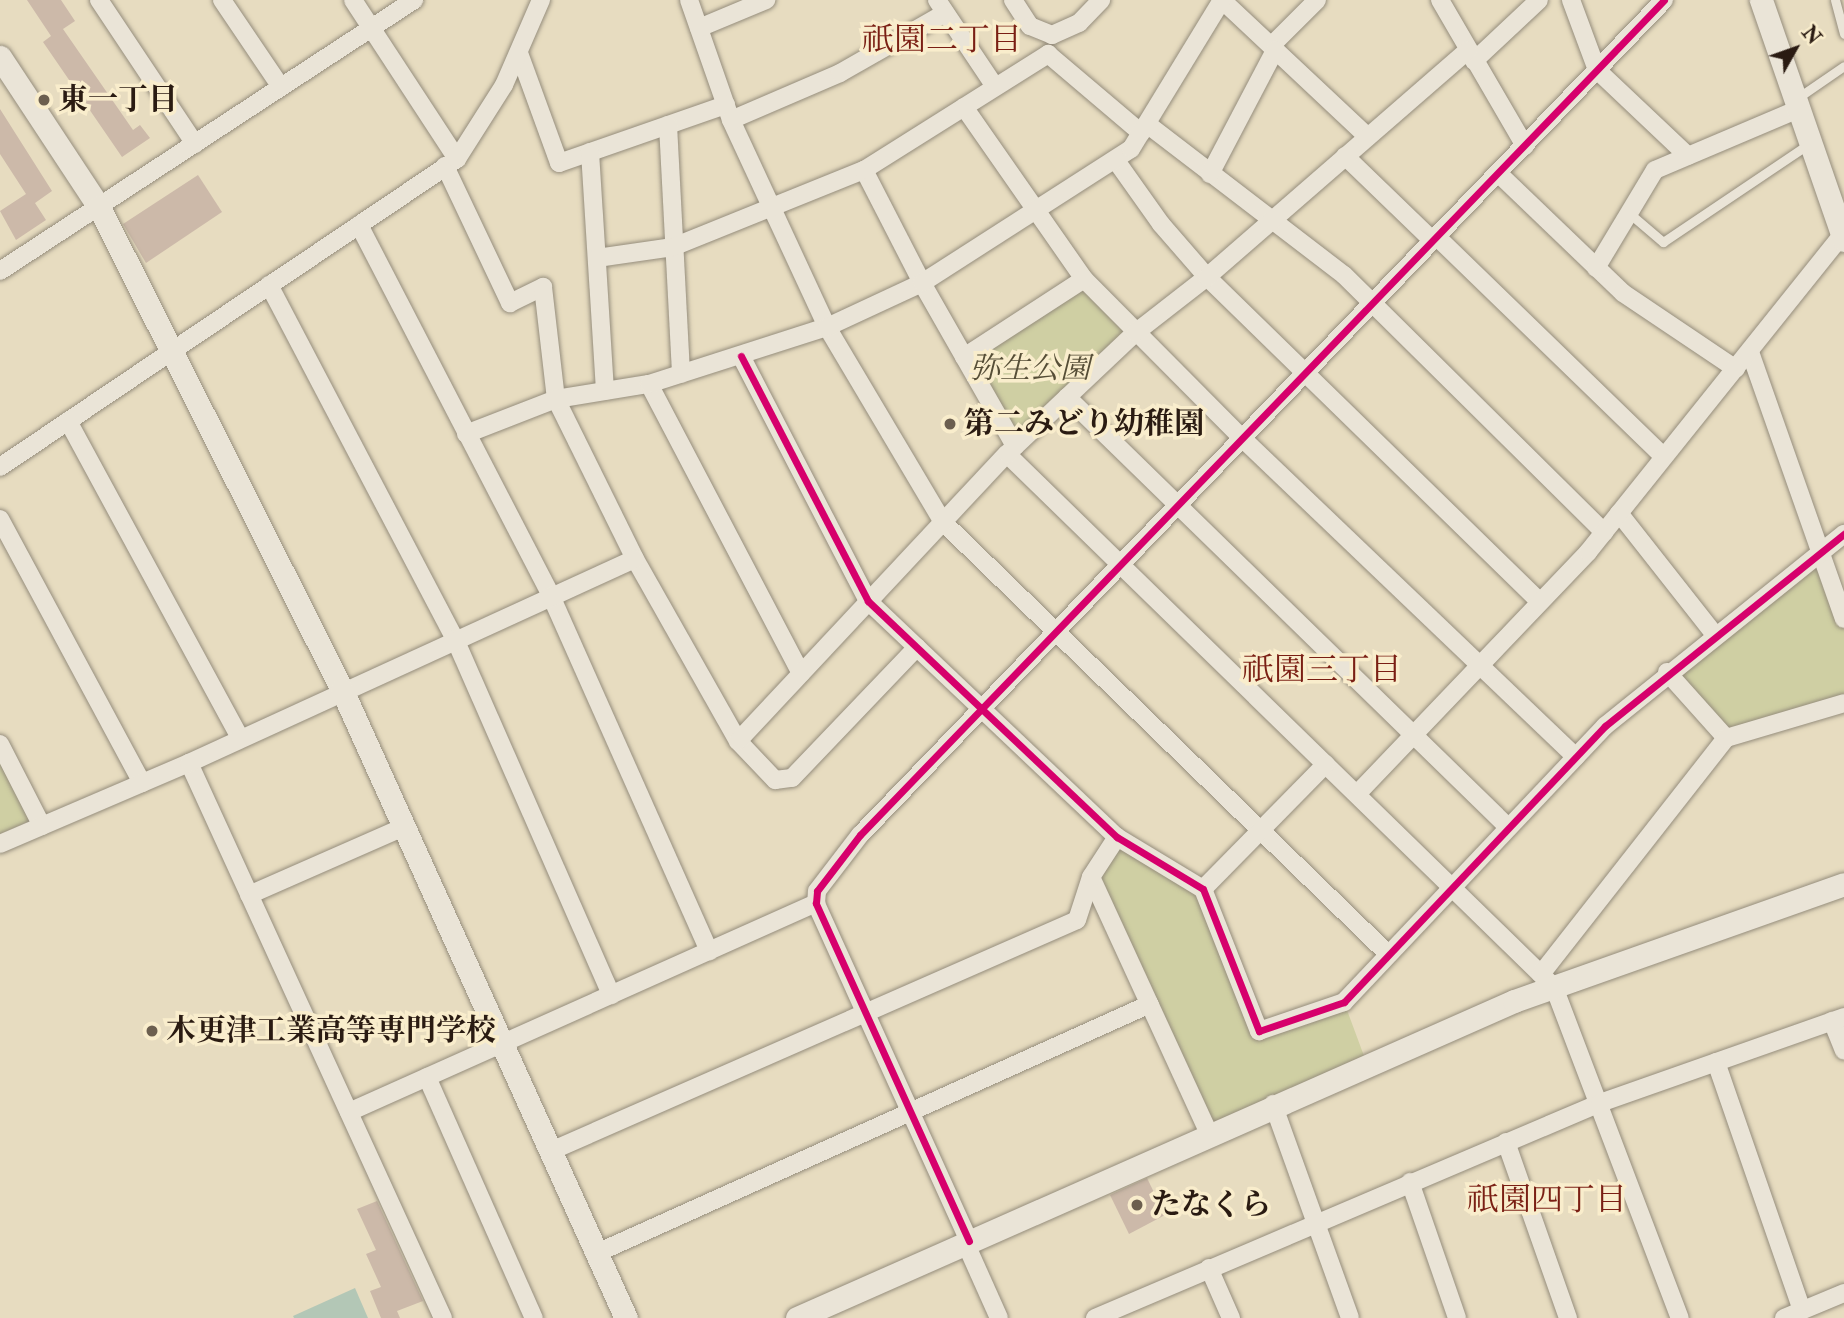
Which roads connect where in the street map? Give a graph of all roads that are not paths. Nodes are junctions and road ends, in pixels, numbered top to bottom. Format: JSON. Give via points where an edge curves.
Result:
{"nodes":[{"id":1,"x":99,"y":0,"type":"edge"},
{"id":2,"x":222,"y":0,"type":"edge"},
{"id":3,"x":354,"y":0,"type":"edge"},
{"id":4,"x":414,"y":0,"type":"edge"},
{"id":5,"x":541,"y":0,"type":"edge"},
{"id":6,"x":689,"y":0,"type":"edge"},
{"id":7,"x":766,"y":0,"type":"edge"},
{"id":8,"x":1013,"y":0,"type":"edge"},
{"id":9,"x":1101,"y":0,"type":"edge"},
{"id":10,"x":1222,"y":0,"type":"edge"},
{"id":11,"x":1317,"y":0,"type":"edge"},
{"id":12,"x":1440,"y":0,"type":"edge"},
{"id":13,"x":1539,"y":0,"type":"edge"},
{"id":14,"x":1571,"y":0,"type":"edge"},
{"id":15,"x":1664,"y":0,"type":"edge"},
{"id":16,"x":1761,"y":0,"type":"edge"},
{"id":17,"x":1835,"y":0,"type":"edge"},
{"id":18,"x":941,"y":6,"type":"edge"},
{"id":19,"x":372,"y":28,"type":"junction"},
{"id":20,"x":699,"y":28,"type":"junction"},
{"id":21,"x":1844,"y":34,"type":"edge"},
{"id":22,"x":1273,"y":48,"type":"junction"},
{"id":23,"x":519,"y":53,"type":"junction"},
{"id":24,"x":1471,"y":56,"type":"junction"},
{"id":25,"x":0,"y":57,"type":"edge"},
{"id":26,"x":1844,"y":66,"type":"edge"},
{"id":27,"x":1597,"y":70,"type":"junction"},
{"id":28,"x":994,"y":85,"type":"junction"},
{"id":29,"x":281,"y":87,"type":"junction"},
{"id":30,"x":1797,"y":104,"type":"junction"},
{"id":31,"x":964,"y":107,"type":"junction"},
{"id":32,"x":728,"y":113,"type":"junction"},
{"id":33,"x":668,"y":125,"type":"junction"},
{"id":34,"x":1144,"y":128,"type":"junction"},
{"id":35,"x":1368,"y":137,"type":"junction"},
{"id":36,"x":195,"y":144,"type":"junction"},
{"id":37,"x":1811,"y":144,"type":"junction"},
{"id":38,"x":1524,"y":146,"type":"junction"},
{"id":39,"x":590,"y":152,"type":"junction"},
{"id":40,"x":1345,"y":156,"type":"junction"},
{"id":41,"x":1688,"y":156,"type":"junction"},
{"id":42,"x":1117,"y":162,"type":"junction"},
{"id":43,"x":451,"y":163,"type":"junction"},
{"id":44,"x":864,"y":170,"type":"junction"},
{"id":45,"x":1498,"y":173,"type":"junction"},
{"id":46,"x":1210,"y":174,"type":"junction"},
{"id":47,"x":99,"y":207,"type":"junction"},
{"id":48,"x":772,"y":209,"type":"junction"},
{"id":49,"x":1629,"y":213,"type":"junction"},
{"id":50,"x":1034,"y":214,"type":"junction"},
{"id":51,"x":1273,"y":219,"type":"junction"},
{"id":52,"x":359,"y":225,"type":"junction"},
{"id":53,"x":1843,"y":237,"type":"edge"},
{"id":54,"x":1435,"y":239,"type":"junction"},
{"id":55,"x":673,"y":247,"type":"junction"},
{"id":56,"x":597,"y":258,"type":"junction"},
{"id":57,"x":1596,"y":268,"type":"junction"},
{"id":58,"x":1,"y":269,"type":"edge"},
{"id":59,"x":1207,"y":276,"type":"junction"},
{"id":60,"x":1084,"y":279,"type":"junction"},
{"id":61,"x":922,"y":283,"type":"junction"},
{"id":62,"x":269,"y":285,"type":"junction"},
{"id":63,"x":1371,"y":305,"type":"junction"},
{"id":64,"x":827,"y":327,"type":"junction"},
{"id":65,"x":1135,"y":332,"type":"junction"},
{"id":66,"x":172,"y":351,"type":"junction"},
{"id":67,"x":1750,"y":352,"type":"junction"},
{"id":68,"x":741,"y":356,"type":"junction"},
{"id":69,"x":964,"y":357,"type":"junction"},
{"id":70,"x":1736,"y":369,"type":"junction"},
{"id":71,"x":1306,"y":373,"type":"junction"},
{"id":72,"x":681,"y":374,"type":"junction"},
{"id":73,"x":649,"y":384,"type":"junction"},
{"id":74,"x":605,"y":391,"type":"junction"},
{"id":75,"x":1067,"y":397,"type":"junction"},
{"id":76,"x":556,"y":399,"type":"junction"},
{"id":77,"x":68,"y":421,"type":"junction"},
{"id":78,"x":466,"y":434,"type":"junction"},
{"id":79,"x":1242,"y":439,"type":"junction"},
{"id":80,"x":1011,"y":450,"type":"junction"},
{"id":81,"x":1663,"y":456,"type":"junction"},
{"id":82,"x":0,"y":467,"type":"edge"},
{"id":83,"x":1178,"y":506,"type":"junction"},
{"id":84,"x":1619,"y":513,"type":"junction"},
{"id":85,"x":0,"y":519,"type":"edge"},
{"id":86,"x":943,"y":522,"type":"junction"},
{"id":87,"x":1604,"y":532,"type":"junction"},
{"id":88,"x":1844,"y":534,"type":"edge"},
{"id":89,"x":1821,"y":553,"type":"junction"},
{"id":90,"x":635,"y":559,"type":"junction"},
{"id":91,"x":1121,"y":565,"type":"junction"},
{"id":92,"x":551,"y":596,"type":"junction"},
{"id":93,"x":868,"y":601,"type":"junction"},
{"id":94,"x":1541,"y":602,"type":"junction"},
{"id":95,"x":1844,"y":619,"type":"edge"},
{"id":96,"x":1057,"y":632,"type":"junction"},
{"id":97,"x":1715,"y":635,"type":"junction"},
{"id":98,"x":455,"y":639,"type":"junction"},
{"id":99,"x":917,"y":648,"type":"junction"},
{"id":100,"x":1480,"y":666,"type":"junction"},
{"id":101,"x":1667,"y":672,"type":"junction"},
{"id":102,"x":801,"y":673,"type":"junction"},
{"id":103,"x":342,"y":690,"type":"junction"},
{"id":104,"x":1844,"y":703,"type":"edge"},
{"id":105,"x":982,"y":710,"type":"junction"},
{"id":106,"x":1414,"y":734,"type":"junction"},
{"id":107,"x":240,"y":738,"type":"junction"},
{"id":108,"x":1726,"y":738,"type":"junction"},
{"id":109,"x":738,"y":741,"type":"junction"},
{"id":110,"x":0,"y":744,"type":"edge"},
{"id":111,"x":1576,"y":757,"type":"junction"},
{"id":112,"x":189,"y":763,"type":"junction"},
{"id":113,"x":1326,"y":764,"type":"junction"},
{"id":114,"x":142,"y":783,"type":"junction"},
{"id":115,"x":1357,"y":794,"type":"junction"},
{"id":116,"x":42,"y":826,"type":"junction"},
{"id":117,"x":404,"y":827,"type":"junction"},
{"id":118,"x":1508,"y":827,"type":"junction"},
{"id":119,"x":1261,"y":831,"type":"junction"},
{"id":120,"x":1117,"y":837,"type":"junction"},
{"id":121,"x":0,"y":844,"type":"edge"},
{"id":122,"x":1091,"y":877,"type":"junction"},
{"id":123,"x":1844,"y":884,"type":"edge"},
{"id":124,"x":1451,"y":886,"type":"junction"},
{"id":125,"x":1203,"y":889,"type":"junction"},
{"id":126,"x":249,"y":895,"type":"junction"},
{"id":127,"x":816,"y":903,"type":"junction"},
{"id":128,"x":1106,"y":909,"type":"junction"},
{"id":129,"x":1077,"y":920,"type":"junction"},
{"id":130,"x":709,"y":951,"type":"junction"},
{"id":131,"x":1388,"y":954,"type":"junction"},
{"id":132,"x":1547,"y":980,"type":"junction"},
{"id":133,"x":611,"y":995,"type":"junction"},
{"id":134,"x":1150,"y":1004,"type":"junction"},
{"id":135,"x":867,"y":1010,"type":"junction"},
{"id":136,"x":1838,"y":1019,"type":"edge"},
{"id":137,"x":502,"y":1044,"type":"junction"},
{"id":138,"x":1844,"y":1051,"type":"edge"},
{"id":139,"x":1716,"y":1062,"type":"junction"},
{"id":140,"x":427,"y":1077,"type":"junction"},
{"id":141,"x":1600,"y":1103,"type":"junction"},
{"id":142,"x":1273,"y":1104,"type":"junction"},
{"id":143,"x":349,"y":1112,"type":"junction"},
{"id":144,"x":912,"y":1112,"type":"junction"},
{"id":145,"x":1209,"y":1133,"type":"junction"},
{"id":146,"x":1506,"y":1142,"type":"junction"},
{"id":147,"x":551,"y":1151,"type":"junction"},
{"id":148,"x":1410,"y":1182,"type":"junction"},
{"id":149,"x":1315,"y":1222,"type":"junction"},
{"id":150,"x":967,"y":1242,"type":"junction"},
{"id":151,"x":597,"y":1253,"type":"junction"},
{"id":152,"x":1209,"y":1268,"type":"junction"},
{"id":153,"x":1844,"y":1293,"type":"edge"},
{"id":154,"x":1802,"y":1310,"type":"junction"},
{"id":155,"x":1118,"y":1313,"type":"edge"},
{"id":156,"x":443,"y":1318,"type":"edge"},
{"id":157,"x":534,"y":1318,"type":"edge"},
{"id":158,"x":626,"y":1318,"type":"edge"},
{"id":159,"x":797,"y":1318,"type":"edge"},
{"id":160,"x":999,"y":1318,"type":"edge"},
{"id":161,"x":1095,"y":1318,"type":"edge"},
{"id":162,"x":1231,"y":1318,"type":"edge"},
{"id":163,"x":1350,"y":1318,"type":"edge"},
{"id":164,"x":1457,"y":1318,"type":"edge"},
{"id":165,"x":1568,"y":1318,"type":"edge"},
{"id":166,"x":1680,"y":1318,"type":"edge"},
{"id":167,"x":1784,"y":1318,"type":"edge"}],
"edges":[{"from":1,"to":36,"type":"street"},
{"from":2,"to":29,"type":"street"},
{"from":3,"to":19,"type":"street"},
{"from":4,"to":19,"type":"street"},
{"from":5,"to":23,"type":"street"},
{"from":6,"to":20,"type":"street"},
{"from":7,"to":20,"type":"street"},
{"from":8,"to":9,"type":"street","via":[[1038,33],[1052,35],[1079,23]]},
{"from":10,"to":22,"type":"street"},
{"from":10,"to":34,"type":"street"},
{"from":11,"to":22,"type":"street"},
{"from":12,"to":24,"type":"street"},
{"from":13,"to":24,"type":"street"},
{"from":14,"to":27,"type":"street"},
{"from":15,"to":27,"type":"street"},
{"from":16,"to":30,"type":"street"},
{"from":17,"to":21,"type":"lane"},
{"from":18,"to":28,"type":"street"},
{"from":18,"to":32,"type":"street","via":[[840,73]]},
{"from":19,"to":29,"type":"street"},
{"from":19,"to":43,"type":"street"},
{"from":20,"to":32,"type":"street"},
{"from":22,"to":35,"type":"street"},
{"from":22,"to":46,"type":"street"},
{"from":23,"to":39,"type":"street","via":[[559,163]]},
{"from":23,"to":43,"type":"street"},
{"from":24,"to":35,"type":"street"},
{"from":24,"to":38,"type":"street"},
{"from":25,"to":47,"type":"street"},
{"from":26,"to":30,"type":"lane"},
{"from":27,"to":38,"type":"street"},
{"from":27,"to":41,"type":"street"},
{"from":28,"to":31,"type":"street"},
{"from":28,"to":34,"type":"street","via":[[1048,54]]},
{"from":29,"to":36,"type":"street"},
{"from":30,"to":37,"type":"street"},
{"from":30,"to":41,"type":"street"},
{"from":31,"to":44,"type":"street"},
{"from":31,"to":50,"type":"street"},
{"from":32,"to":33,"type":"street"},
{"from":32,"to":48,"type":"street"},
{"from":33,"to":39,"type":"street"},
{"from":33,"to":55,"type":"street"},
{"from":34,"to":42,"type":"street"},
{"from":34,"to":46,"type":"street"},
{"from":35,"to":40,"type":"street"},
{"from":36,"to":47,"type":"street"},
{"from":37,"to":49,"type":"lane","via":[[1663,242]]},
{"from":37,"to":53,"type":"street"},
{"from":38,"to":45,"type":"street"},
{"from":39,"to":56,"type":"street"},
{"from":40,"to":51,"type":"street"},
{"from":40,"to":54,"type":"street"},
{"from":41,"to":49,"type":"street","via":[[1655,170]]},
{"from":42,"to":50,"type":"street"},
{"from":42,"to":59,"type":"street","via":[[1161,224]]},
{"from":43,"to":52,"type":"street"},
{"from":43,"to":76,"type":"street","via":[[510,303],[543,287]]},
{"from":44,"to":48,"type":"street"},
{"from":44,"to":61,"type":"street"},
{"from":45,"to":54,"type":"street"},
{"from":45,"to":57,"type":"street"},
{"from":46,"to":51,"type":"street"},
{"from":47,"to":58,"type":"street"},
{"from":47,"to":66,"type":"street"},
{"from":48,"to":55,"type":"street"},
{"from":48,"to":64,"type":"street"},
{"from":49,"to":57,"type":"street"},
{"from":50,"to":60,"type":"street"},
{"from":50,"to":61,"type":"street"},
{"from":51,"to":59,"type":"street"},
{"from":51,"to":63,"type":"street","via":[[1344,275]]},
{"from":52,"to":62,"type":"street"},
{"from":52,"to":78,"type":"street"},
{"from":53,"to":67,"type":"street"},
{"from":54,"to":63,"type":"street"},
{"from":54,"to":81,"type":"street"},
{"from":55,"to":56,"type":"street"},
{"from":55,"to":72,"type":"street"},
{"from":56,"to":74,"type":"street"},
{"from":57,"to":70,"type":"street","via":[[1655,317]]},
{"from":59,"to":65,"type":"street"},
{"from":59,"to":71,"type":"street"},
{"from":60,"to":65,"type":"street"},
{"from":60,"to":69,"type":"street"},
{"from":61,"to":64,"type":"street"},
{"from":61,"to":69,"type":"street"},
{"from":62,"to":66,"type":"street"},
{"from":62,"to":98,"type":"street"},
{"from":63,"to":71,"type":"street"},
{"from":63,"to":87,"type":"street"},
{"from":64,"to":68,"type":"street"},
{"from":64,"to":86,"type":"street"},
{"from":65,"to":75,"type":"street"},
{"from":65,"to":79,"type":"street"},
{"from":66,"to":77,"type":"street"},
{"from":66,"to":103,"type":"street"},
{"from":67,"to":70,"type":"street"},
{"from":67,"to":89,"type":"street"},
{"from":68,"to":72,"type":"street"},
{"from":68,"to":93,"type":"street"},
{"from":69,"to":80,"type":"street"},
{"from":70,"to":81,"type":"street"},
{"from":71,"to":79,"type":"street"},
{"from":71,"to":94,"type":"street"},
{"from":72,"to":73,"type":"street"},
{"from":73,"to":74,"type":"street"},
{"from":73,"to":102,"type":"street"},
{"from":74,"to":76,"type":"street"},
{"from":75,"to":80,"type":"street"},
{"from":75,"to":83,"type":"street"},
{"from":76,"to":78,"type":"street"},
{"from":76,"to":90,"type":"street"},
{"from":77,"to":82,"type":"street"},
{"from":77,"to":107,"type":"street"},
{"from":78,"to":92,"type":"street"},
{"from":79,"to":83,"type":"street"},
{"from":79,"to":100,"type":"street"},
{"from":80,"to":86,"type":"street"},
{"from":80,"to":91,"type":"street"},
{"from":81,"to":84,"type":"street"},
{"from":83,"to":91,"type":"street"},
{"from":83,"to":106,"type":"street"},
{"from":84,"to":87,"type":"street"},
{"from":84,"to":97,"type":"street"},
{"from":85,"to":114,"type":"street"},
{"from":86,"to":93,"type":"street"},
{"from":86,"to":96,"type":"street"},
{"from":87,"to":94,"type":"street"},
{"from":88,"to":89,"type":"street"},
{"from":89,"to":95,"type":"street"},
{"from":89,"to":97,"type":"street"},
{"from":90,"to":92,"type":"street"},
{"from":90,"to":109,"type":"street"},
{"from":91,"to":96,"type":"street"},
{"from":91,"to":113,"type":"street"},
{"from":92,"to":98,"type":"street"},
{"from":92,"to":130,"type":"street"},
{"from":93,"to":99,"type":"street"},
{"from":93,"to":102,"type":"street"},
{"from":94,"to":100,"type":"street"},
{"from":96,"to":105,"type":"street"},
{"from":96,"to":119,"type":"street"},
{"from":97,"to":101,"type":"street"},
{"from":98,"to":103,"type":"street"},
{"from":98,"to":133,"type":"street"},
{"from":99,"to":105,"type":"street"},
{"from":99,"to":109,"type":"street","via":[[793,778],[775,780]]},
{"from":100,"to":106,"type":"street"},
{"from":100,"to":111,"type":"street"},
{"from":101,"to":108,"type":"street"},
{"from":101,"to":111,"type":"street"},
{"from":102,"to":109,"type":"street"},
{"from":103,"to":107,"type":"street"},
{"from":103,"to":117,"type":"street"},
{"from":104,"to":108,"type":"street"},
{"from":105,"to":120,"type":"street"},
{"from":105,"to":127,"type":"street","via":[[860,835],[825,878]]},
{"from":106,"to":115,"type":"street"},
{"from":106,"to":118,"type":"street"},
{"from":107,"to":112,"type":"street"},
{"from":108,"to":132,"type":"street"},
{"from":110,"to":116,"type":"street"},
{"from":111,"to":118,"type":"street"},
{"from":112,"to":114,"type":"street"},
{"from":112,"to":126,"type":"street"},
{"from":113,"to":115,"type":"street"},
{"from":113,"to":119,"type":"street"},
{"from":114,"to":116,"type":"street"},
{"from":115,"to":124,"type":"street"},
{"from":116,"to":121,"type":"street"},
{"from":117,"to":126,"type":"street"},
{"from":117,"to":137,"type":"street"},
{"from":118,"to":124,"type":"street"},
{"from":119,"to":125,"type":"street"},
{"from":119,"to":131,"type":"street"},
{"from":120,"to":122,"type":"street"},
{"from":120,"to":125,"type":"street"},
{"from":122,"to":128,"type":"street"},
{"from":122,"to":129,"type":"street"},
{"from":123,"to":132,"type":"street"},
{"from":124,"to":131,"type":"street"},
{"from":124,"to":132,"type":"street"},
{"from":125,"to":131,"type":"street","via":[[1259,1031],[1345,1002]]},
{"from":126,"to":143,"type":"street"},
{"from":127,"to":130,"type":"street"},
{"from":127,"to":135,"type":"street"},
{"from":128,"to":129,"type":"street"},
{"from":128,"to":134,"type":"street"},
{"from":129,"to":135,"type":"street"},
{"from":130,"to":133,"type":"street"},
{"from":132,"to":141,"type":"street"},
{"from":132,"to":142,"type":"street"},
{"from":133,"to":137,"type":"street"},
{"from":134,"to":144,"type":"street"},
{"from":134,"to":145,"type":"street"},
{"from":135,"to":144,"type":"street"},
{"from":135,"to":147,"type":"street"},
{"from":136,"to":138,"type":"street"},
{"from":136,"to":139,"type":"street"},
{"from":137,"to":140,"type":"street"},
{"from":137,"to":147,"type":"street"},
{"from":139,"to":141,"type":"street"},
{"from":139,"to":154,"type":"street"},
{"from":140,"to":143,"type":"street"},
{"from":140,"to":157,"type":"street"},
{"from":141,"to":146,"type":"street"},
{"from":141,"to":166,"type":"street"},
{"from":142,"to":145,"type":"street"},
{"from":142,"to":149,"type":"street"},
{"from":143,"to":156,"type":"street"},
{"from":144,"to":150,"type":"street"},
{"from":144,"to":151,"type":"street"},
{"from":145,"to":150,"type":"street"},
{"from":146,"to":148,"type":"street"},
{"from":146,"to":165,"type":"street"},
{"from":147,"to":151,"type":"street"},
{"from":148,"to":149,"type":"street"},
{"from":148,"to":164,"type":"street"},
{"from":149,"to":152,"type":"street"},
{"from":149,"to":163,"type":"street"},
{"from":150,"to":159,"type":"street"},
{"from":150,"to":160,"type":"street"},
{"from":151,"to":158,"type":"street"},
{"from":152,"to":155,"type":"street"},
{"from":152,"to":162,"type":"street"},
{"from":153,"to":154,"type":"street"},
{"from":154,"to":167,"type":"street"},
{"from":155,"to":161,"type":"street"}]}
